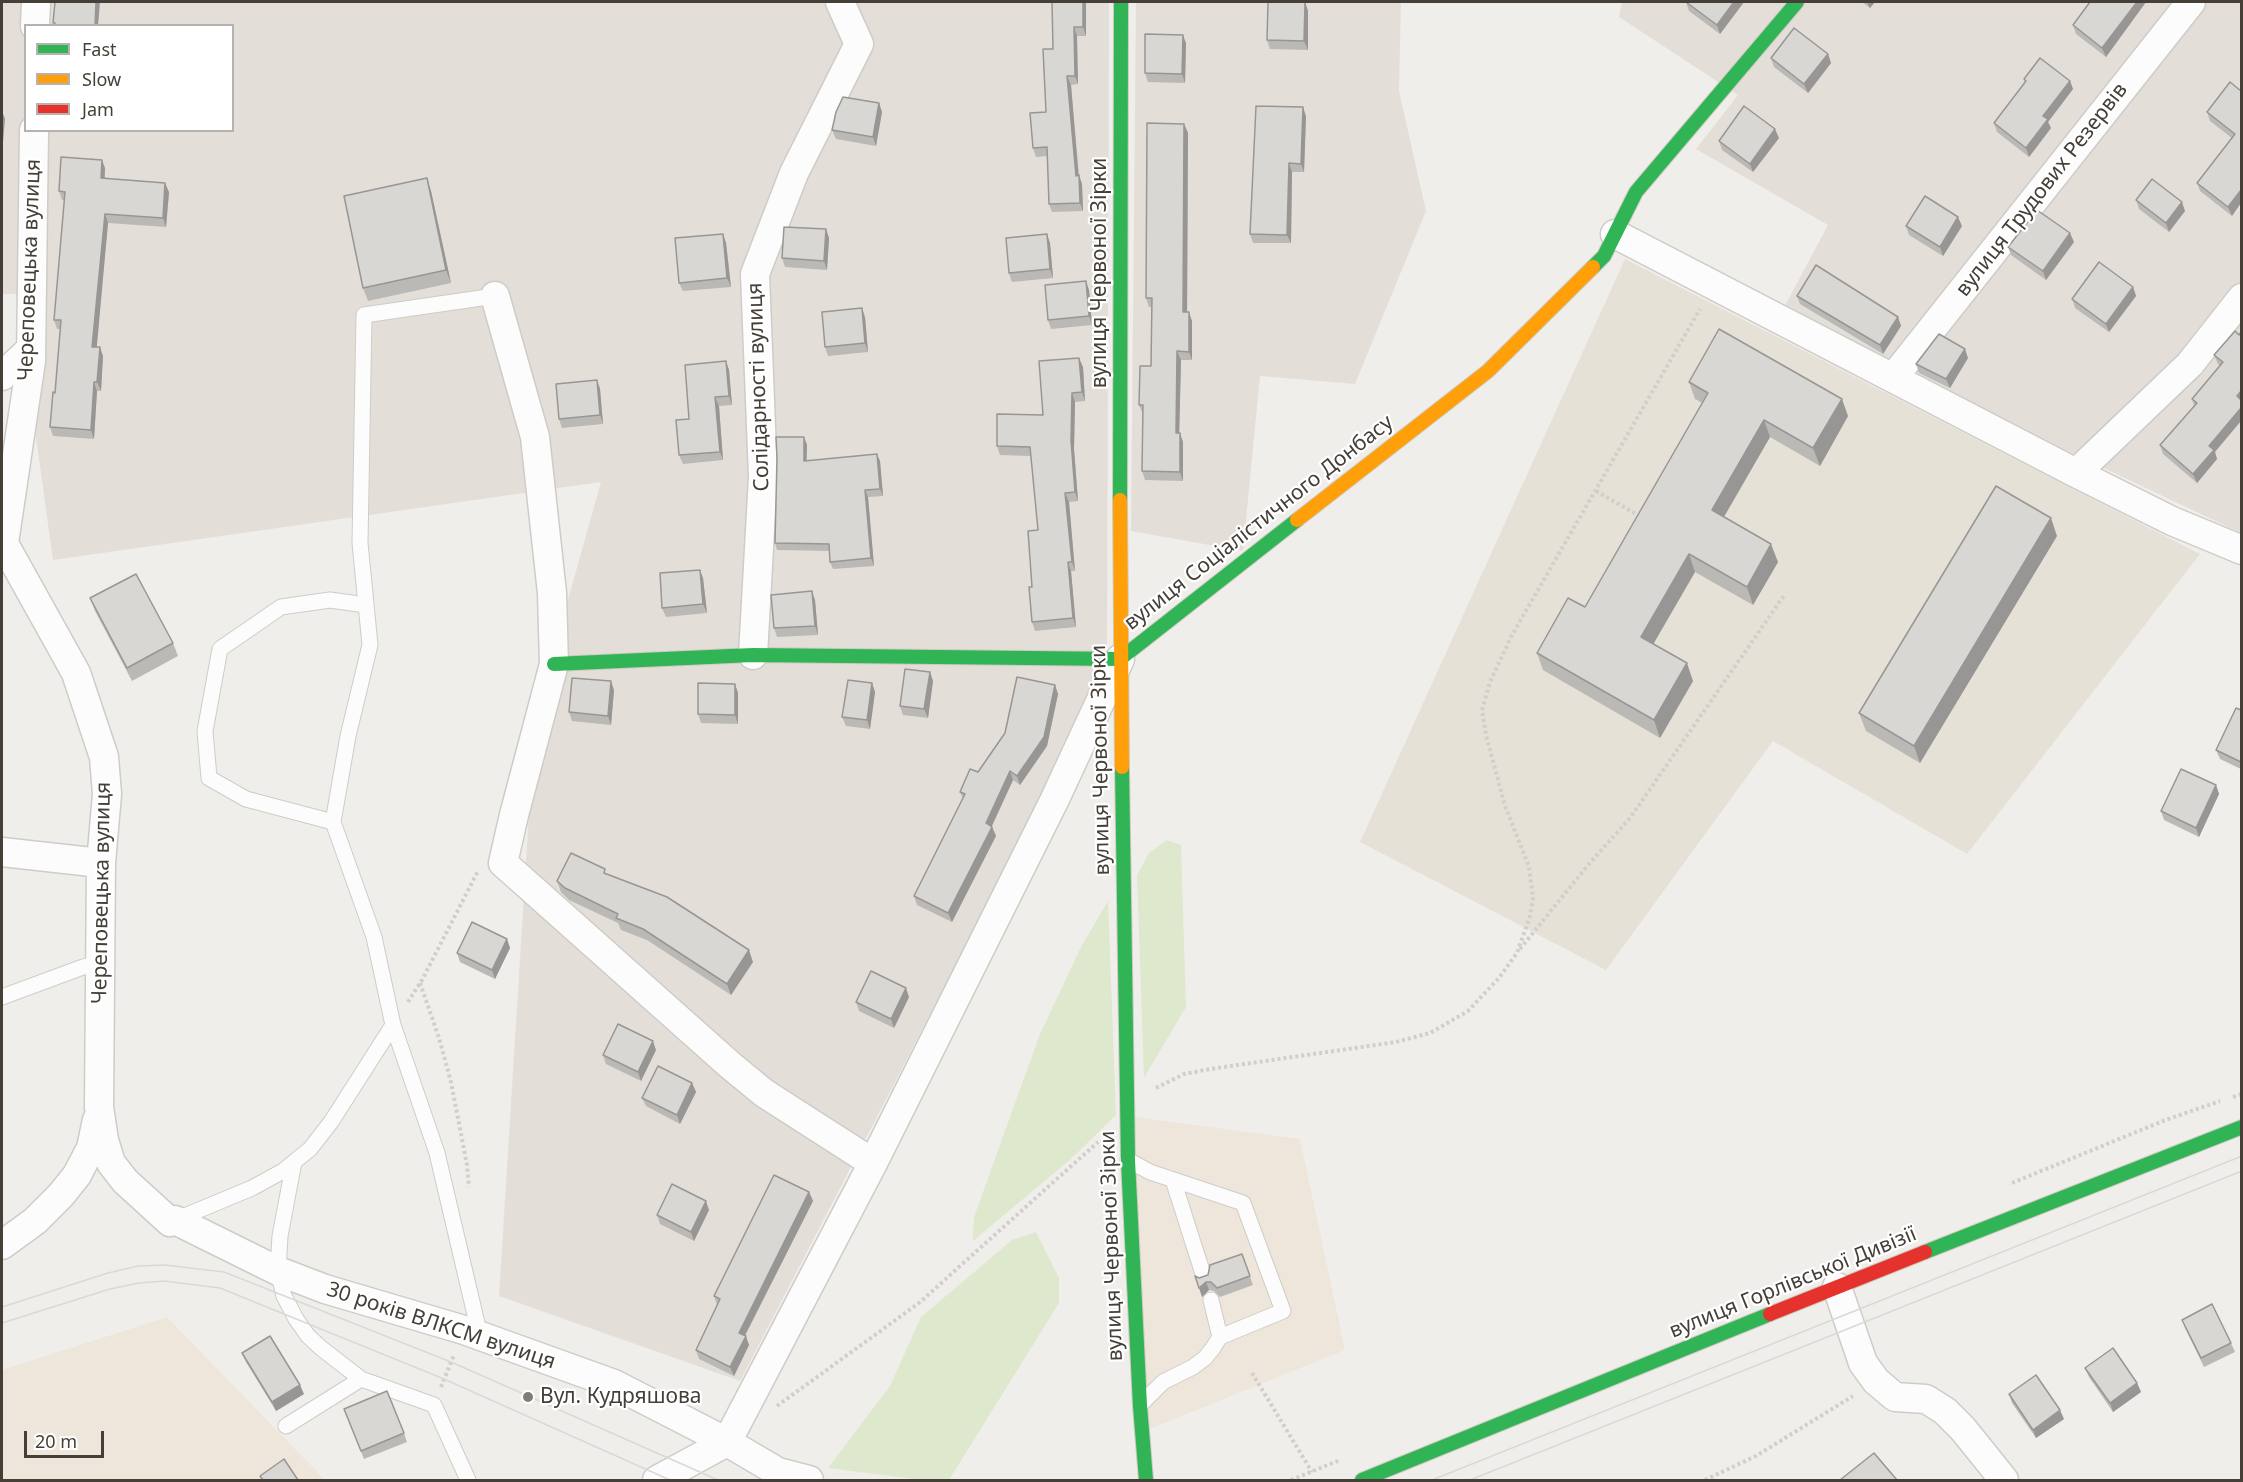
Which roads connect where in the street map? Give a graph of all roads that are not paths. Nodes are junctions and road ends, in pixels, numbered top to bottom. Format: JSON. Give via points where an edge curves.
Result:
{"nodes":[{"id":1,"x":36,"y":2,"type":"edge"},
{"id":2,"x":840,"y":2,"type":"edge"},
{"id":3,"x":1121,"y":2,"type":"edge"},
{"id":4,"x":1797,"y":2,"type":"edge"},
{"id":5,"x":2191,"y":2,"type":"edge"},
{"id":6,"x":35,"y":24,"type":"edge"},
{"id":7,"x":34,"y":132,"type":"edge"},
{"id":8,"x":1615,"y":234,"type":"junction"},
{"id":9,"x":495,"y":296,"type":"joint"},
{"id":10,"x":2241,"y":298,"type":"edge"},
{"id":11,"x":31,"y":349,"type":"junction"},
{"id":12,"x":2,"y":376,"type":"edge"},
{"id":13,"x":1893,"y":378,"type":"junction"},
{"id":14,"x":2076,"y":474,"type":"junction"},
{"id":15,"x":3,"y":542,"type":"edge"},
{"id":16,"x":2241,"y":550,"type":"edge"},
{"id":17,"x":366,"y":605,"type":"junction"},
{"id":18,"x":753,"y":655,"type":"junction"},
{"id":19,"x":1120,"y":658,"type":"junction"},
{"id":20,"x":554,"y":664,"type":"junction"},
{"id":21,"x":333,"y":822,"type":"junction"},
{"id":22,"x":2,"y":852,"type":"edge"},
{"id":23,"x":101,"y":863,"type":"junction"},
{"id":24,"x":100,"y":964,"type":"junction"},
{"id":25,"x":2,"y":997,"type":"edge"},
{"id":26,"x":393,"y":1025,"type":"junction"},
{"id":27,"x":99,"y":1107,"type":"junction"},
{"id":28,"x":2241,"y":1127,"type":"edge"},
{"id":29,"x":1128,"y":1160,"type":"junction"},
{"id":30,"x":294,"y":1162,"type":"junction"},
{"id":31,"x":873,"y":1163,"type":"junction"},
{"id":32,"x":1173,"y":1180,"type":"junction"},
{"id":33,"x":173,"y":1221,"type":"junction"},
{"id":34,"x":2,"y":1245,"type":"edge"},
{"id":35,"x":278,"y":1271,"type":"junction"},
{"id":36,"x":1204,"y":1276,"type":"edge"},
{"id":37,"x":1838,"y":1287,"type":"junction"},
{"id":38,"x":1211,"y":1300,"type":"dead end"},
{"id":39,"x":480,"y":1336,"type":"junction"},
{"id":40,"x":1220,"y":1337,"type":"junction"},
{"id":41,"x":361,"y":1379,"type":"junction"},
{"id":42,"x":1140,"y":1406,"type":"junction"},
{"id":43,"x":286,"y":1426,"type":"dead end"},
{"id":44,"x":727,"y":1442,"type":"junction"},
{"id":45,"x":468,"y":1480,"type":"edge"},
{"id":46,"x":657,"y":1480,"type":"edge"},
{"id":47,"x":809,"y":1480,"type":"edge"},
{"id":48,"x":1146,"y":1480,"type":"edge"},
{"id":49,"x":1362,"y":1480,"type":"edge"},
{"id":50,"x":2004,"y":1480,"type":"edge"}],
"edges":[{"from":1,"to":6,"type":"street"},
{"from":2,"to":18,"type":"street","name":"Солідарності вулиця","via":[[859,44],[794,173],[755,274],[763,477]]},
{"from":3,"to":19,"type":"street","name":"вулиця Червоної Зірки"},
{"from":4,"to":8,"type":"street","name":"вулиця Соціалістичного Донбасу","via":[[1636,192]]},
{"from":5,"to":13,"type":"street","name":"вулиця Трудових Резервів"},
{"from":7,"to":11,"type":"street","name":"Череповецька вулиця"},
{"from":8,"to":13,"type":"street"},
{"from":8,"to":19,"type":"street","name":"вулиця Соціалістичного Донбасу","via":[[1604,256],[1488,371]]},
{"from":9,"to":17,"type":"lane","via":[[364,315],[360,543]]},
{"from":9,"to":20,"type":"street","via":[[535,437],[552,593]]},
{"from":10,"to":14,"type":"street","via":[[2190,364]]},
{"from":11,"to":12,"type":"street"},
{"from":11,"to":15,"type":"street","name":"Череповецька вулиця"},
{"from":13,"to":14,"type":"street"},
{"from":14,"to":16,"type":"street"},
{"from":15,"to":23,"type":"street","name":"Череповецька вулиця","via":[[76,673],[104,757],[107,794]]},
{"from":17,"to":21,"type":"lane","via":[[370,645]]},
{"from":17,"to":21,"type":"lane","via":[[330,600],[281,607],[220,649],[206,731],[209,778],[246,799]]},
{"from":18,"to":19,"type":"street","name":"вулиця Соціалістичного Донбасу"},
{"from":18,"to":20,"type":"street","name":"вулиця Соціалістичного Донбасу"},
{"from":19,"to":29,"type":"street","name":"вулиця Червоної Зірки"},
{"from":19,"to":31,"type":"street","via":[[1054,801]]},
{"from":20,"to":31,"type":"street","via":[[503,863],[764,1093]]},
{"from":21,"to":26,"type":"lane","via":[[374,937]]},
{"from":22,"to":23,"type":"street"},
{"from":23,"to":24,"type":"street","name":"Череповецька вулиця"},
{"from":24,"to":25,"type":"lane"},
{"from":24,"to":27,"type":"street","name":"Череповецька вулиця"},
{"from":26,"to":30,"type":"lane","via":[[331,1122]]},
{"from":26,"to":39,"type":"lane","via":[[437,1153]]},
{"from":27,"to":33,"type":"street","name":"Череповецька вулиця","via":[[111,1163],[125,1181]]},
{"from":27,"to":34,"type":"street","via":[[91,1148],[77,1175],[35,1221]]},
{"from":28,"to":37,"type":"street","name":"вулиця Горлівської Дивізії"},
{"from":29,"to":32,"type":"lane"},
{"from":29,"to":42,"type":"street","name":"вулиця Червоної Зірки"},
{"from":30,"to":33,"type":"lane","via":[[252,1188]]},
{"from":30,"to":35,"type":"lane","via":[[280,1236]]},
{"from":31,"to":44,"type":"street"},
{"from":32,"to":36,"type":"lane"},
{"from":32,"to":40,"type":"lane","via":[[1243,1203],[1283,1311]]},
{"from":33,"to":35,"type":"street","name":"30 років ВЛКСМ вулиця"},
{"from":35,"to":39,"type":"street","name":"30 років ВЛКСМ вулиця"},
{"from":35,"to":41,"type":"lane","via":[[284,1296],[308,1336]]},
{"from":37,"to":49,"type":"street","name":"вулиця Горлівської Дивізії"},
{"from":37,"to":50,"type":"street","via":[[1863,1363],[1876,1381],[1895,1397],[1926,1399],[1945,1411]]},
{"from":38,"to":40,"type":"lane"},
{"from":39,"to":44,"type":"street","name":"30 років ВЛКСМ вулиця","via":[[614,1384]]},
{"from":40,"to":42,"type":"lane","via":[[1205,1358],[1163,1382]]},
{"from":41,"to":43,"type":"lane"},
{"from":41,"to":45,"type":"lane","via":[[434,1405]]},
{"from":42,"to":48,"type":"street","name":"вулиця Червоної Зірки"},
{"from":44,"to":46,"type":"street"},
{"from":44,"to":47,"type":"street","name":"30 років ВЛКСМ вулиця","via":[[778,1472]]}]}
